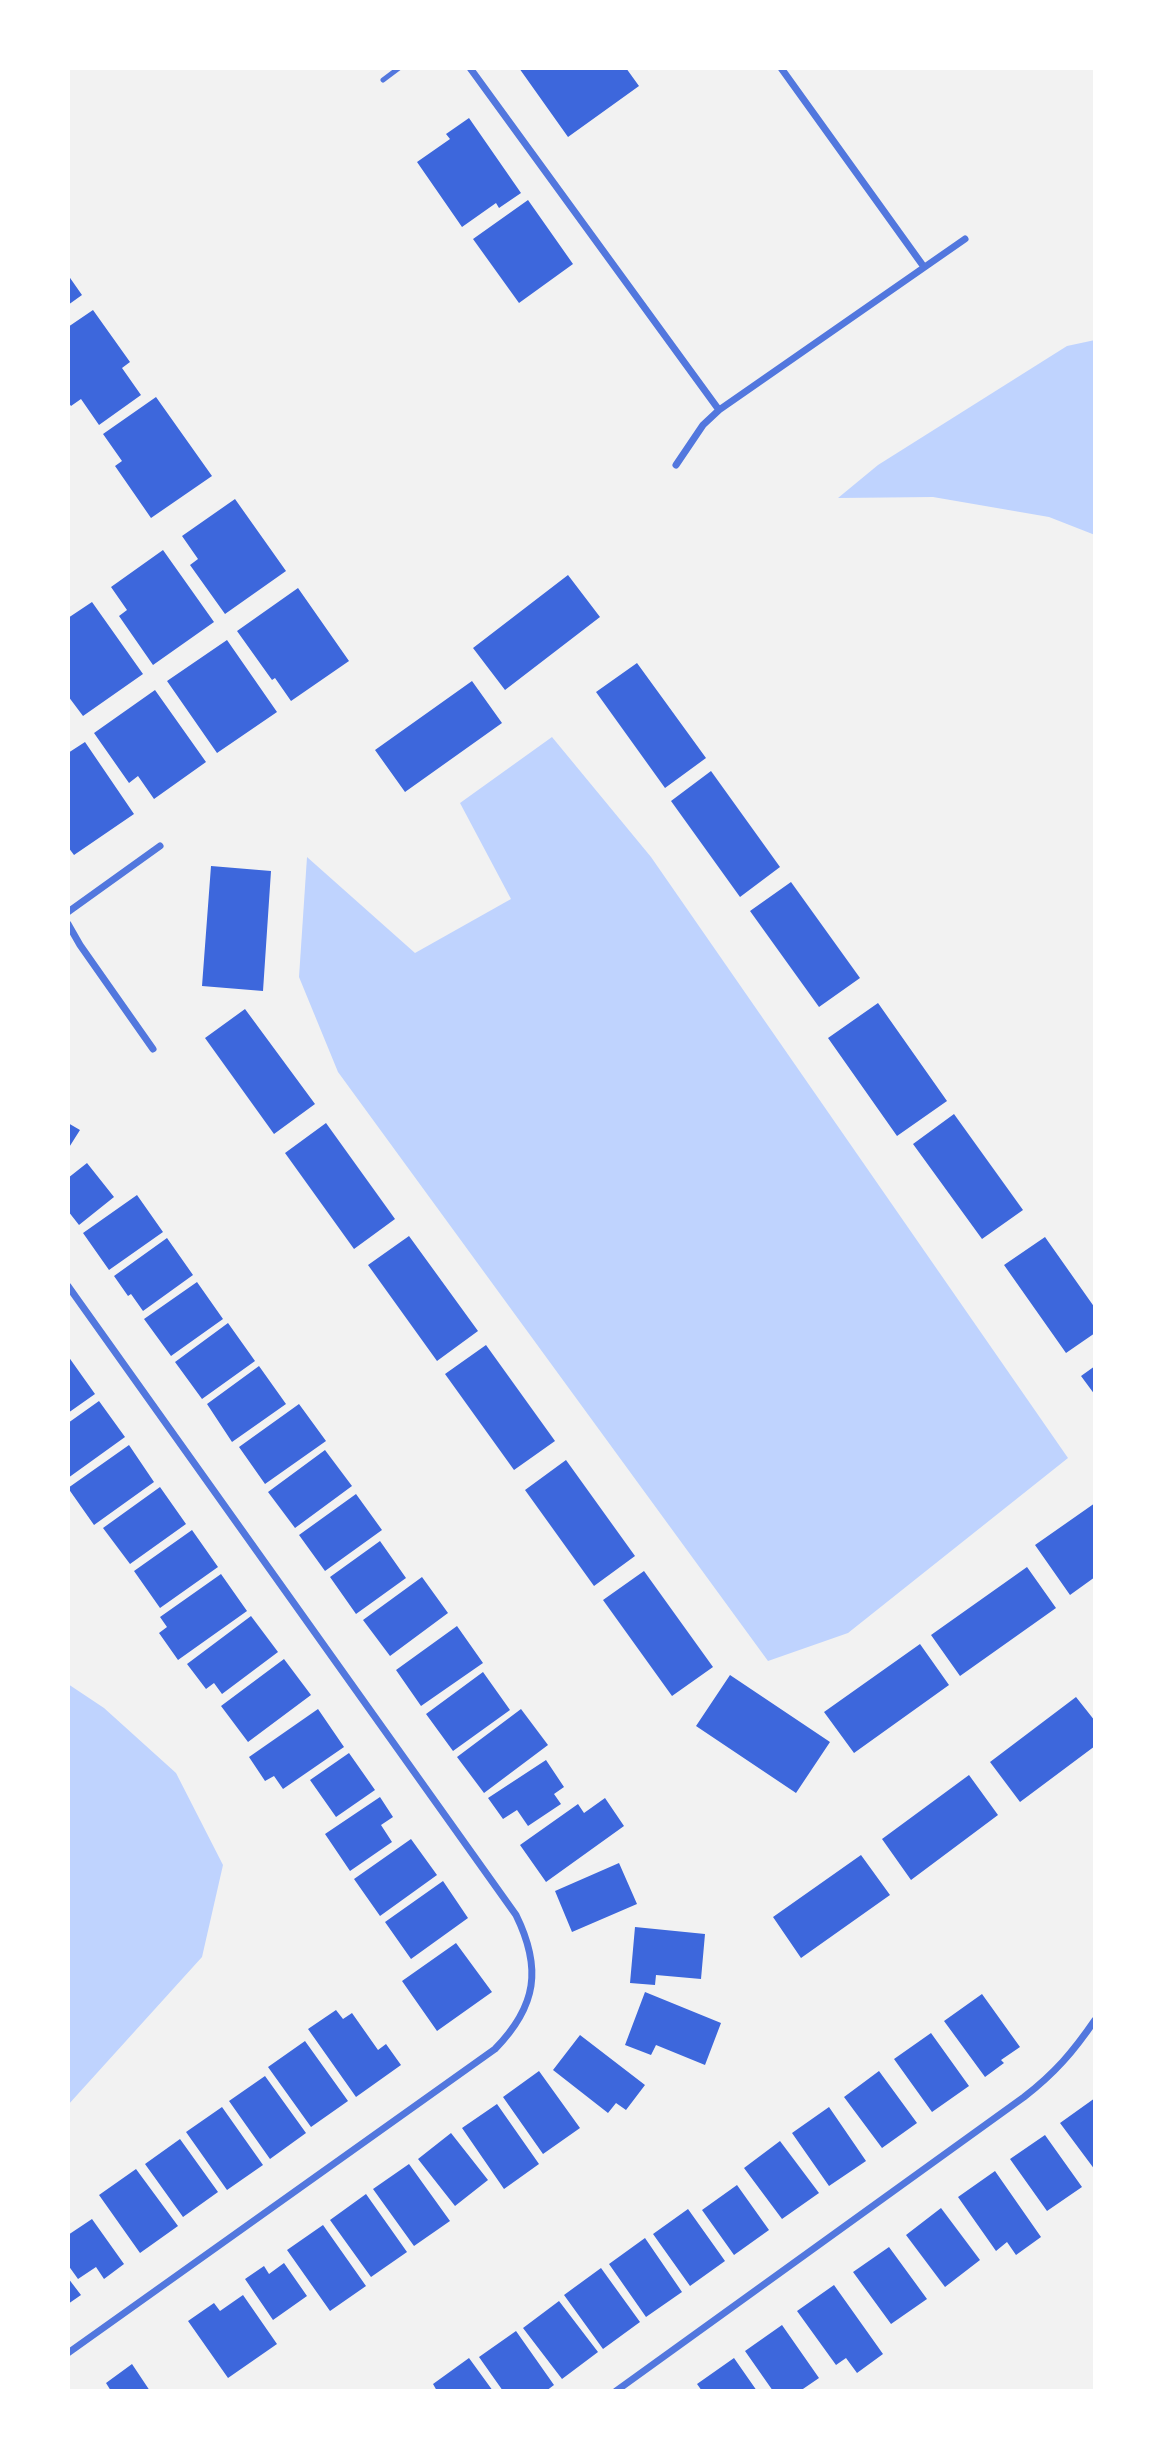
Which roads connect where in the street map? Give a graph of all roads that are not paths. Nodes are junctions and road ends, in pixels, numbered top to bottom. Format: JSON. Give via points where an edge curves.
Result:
{"nodes":[{"id":1,"x":398,"y":68,"type":"edge"},
{"id":2,"x":470,"y":68,"type":"edge"},
{"id":3,"x":781,"y":68,"type":"edge"},
{"id":4,"x":383,"y":80,"type":"dead end"},
{"id":5,"x":965,"y":239,"type":"dead end"},
{"id":6,"x":924,"y":267,"type":"junction"},
{"id":7,"x":719,"y":411,"type":"junction"},
{"id":8,"x":676,"y":465,"type":"dead end"},
{"id":9,"x":160,"y":846,"type":"dead end"},
{"id":10,"x":68,"y":912,"type":"edge"},
{"id":11,"x":68,"y":924,"type":"edge"},
{"id":12,"x":153,"y":1049,"type":"dead end"},
{"id":13,"x":68,"y":1286,"type":"edge"},
{"id":14,"x":1095,"y":2020,"type":"edge"},
{"id":15,"x":68,"y":2353,"type":"edge"},
{"id":16,"x":616,"y":2391,"type":"edge"}],
"edges":[{"from":1,"to":4,"type":"lane"},
{"from":2,"to":7,"type":"street"},
{"from":3,"to":6,"type":"street"},
{"from":5,"to":6,"type":"street"},
{"from":6,"to":7,"type":"street"},
{"from":7,"to":8,"type":"street","via":[[702,425]]},
{"from":9,"to":10,"type":"street"},
{"from":11,"to":12,"type":"street"},
{"from":13,"to":15,"type":"street","via":[[516,1915],[533,1962],[523,2012],[495,2049]]},
{"from":14,"to":16,"type":"street","via":[[1051,2076],[1024,2097]]}]}
